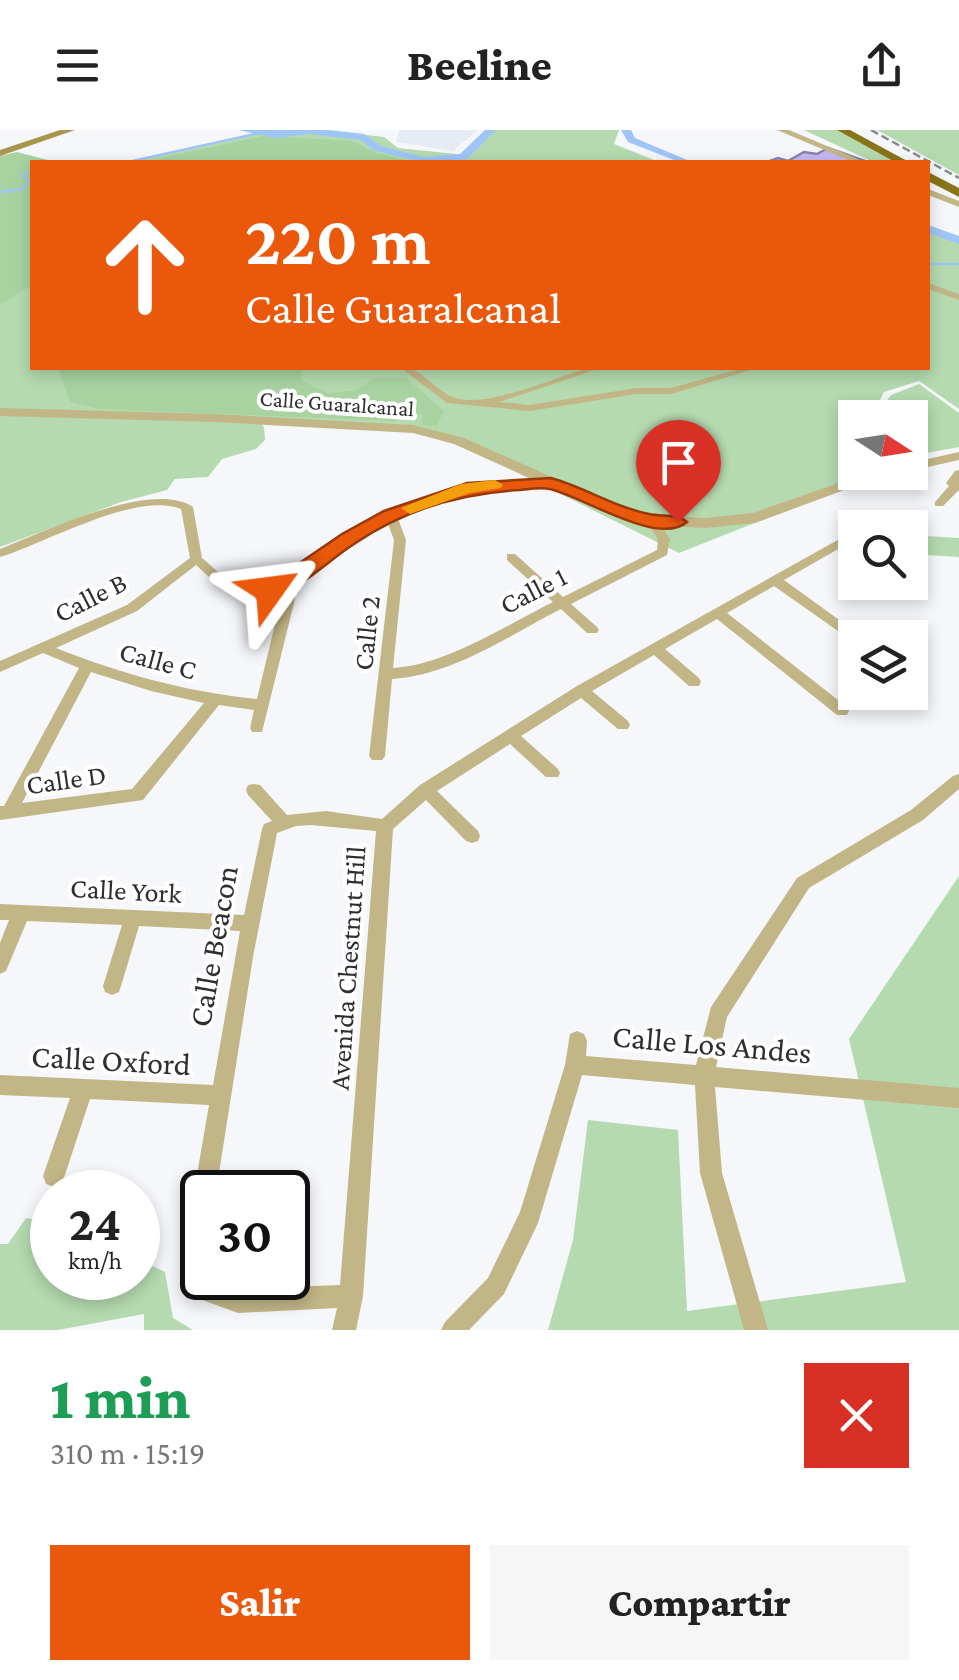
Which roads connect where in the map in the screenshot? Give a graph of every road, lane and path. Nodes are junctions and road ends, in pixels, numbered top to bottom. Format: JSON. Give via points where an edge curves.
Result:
{"nodes":[{"id":1,"x":70,"y":130,"type":"edge"},
{"id":2,"x":783,"y":130,"type":"edge"},
{"id":3,"x":842,"y":130,"type":"edge"},
{"id":4,"x":862,"y":130,"type":"edge"},
{"id":5,"x":798,"y":132,"type":"edge"},
{"id":6,"x":0,"y":153,"type":"edge"},
{"id":7,"x":856,"y":160,"type":"edge"},
{"id":8,"x":864,"y":160,"type":"edge"},
{"id":9,"x":908,"y":160,"type":"edge"},
{"id":10,"x":930,"y":167,"type":"edge"},
{"id":11,"x":930,"y":177,"type":"edge"},
{"id":12,"x":959,"y":183,"type":"edge"},
{"id":13,"x":930,"y":193,"type":"edge"},
{"id":14,"x":959,"y":198,"type":"edge"},
{"id":15,"x":930,"y":290,"type":"edge"},
{"id":16,"x":959,"y":297,"type":"edge"},
{"id":17,"x":409,"y":370,"type":"edge"},
{"id":18,"x":590,"y":370,"type":"edge"},
{"id":19,"x":745,"y":370,"type":"edge"},
{"id":20,"x":480,"y":404,"type":"junction"},
{"id":21,"x":0,"y":412,"type":"edge"},
{"id":22,"x":959,"y":456,"type":"edge"},
{"id":23,"x":928,"y":463,"type":"edge"},
{"id":24,"x":959,"y":473,"type":"edge"},
{"id":25,"x":551,"y":483,"type":"junction"},
{"id":26,"x":838,"y":489,"type":"edge"},
{"id":27,"x":939,"y":504,"type":"dead end"},
{"id":28,"x":390,"y":515,"type":"junction"},
{"id":29,"x":650,"y":520,"type":"junction"},
{"id":30,"x":838,"y":545,"type":"edge"},
{"id":31,"x":0,"y":553,"type":"edge"},
{"id":32,"x":511,"y":557,"type":"dead end"},
{"id":33,"x":196,"y":560,"type":"junction"},
{"id":34,"x":776,"y":582,"type":"junction"},
{"id":35,"x":286,"y":584,"type":"junction"},
{"id":36,"x":564,"y":603,"type":"junction"},
{"id":37,"x":720,"y":614,"type":"junction"},
{"id":38,"x":838,"y":626,"type":"edge"},
{"id":39,"x":592,"y":630,"type":"dead end"},
{"id":40,"x":44,"y":648,"type":"junction"},
{"id":41,"x":656,"y":649,"type":"junction"},
{"id":42,"x":87,"y":666,"type":"junction"},
{"id":43,"x":0,"y":667,"type":"edge"},
{"id":44,"x":388,"y":674,"type":"junction"},
{"id":45,"x":694,"y":682,"type":"dead end"},
{"id":46,"x":582,"y":690,"type":"junction"},
{"id":47,"x":214,"y":701,"type":"junction"},
{"id":48,"x":262,"y":706,"type":"junction"},
{"id":49,"x":838,"y":707,"type":"edge"},
{"id":50,"x":623,"y":725,"type":"dead end"},
{"id":51,"x":257,"y":728,"type":"dead end"},
{"id":52,"x":511,"y":736,"type":"junction"},
{"id":53,"x":377,"y":756,"type":"dead end"},
{"id":54,"x":552,"y":772,"type":"dead end"},
{"id":55,"x":959,"y":780,"type":"edge"},
{"id":56,"x":254,"y":790,"type":"dead end"},
{"id":57,"x":426,"y":790,"type":"junction"},
{"id":58,"x":4,"y":813,"type":"edge"},
{"id":59,"x":282,"y":821,"type":"junction"},
{"id":60,"x":386,"y":826,"type":"junction"},
{"id":61,"x":472,"y":836,"type":"dead end"},
{"id":62,"x":0,"y":912,"type":"edge"},
{"id":63,"x":20,"y":913,"type":"junction"},
{"id":64,"x":134,"y":918,"type":"junction"},
{"id":65,"x":250,"y":923,"type":"junction"},
{"id":66,"x":0,"y":965,"type":"edge"},
{"id":67,"x":112,"y":986,"type":"dead end"},
{"id":68,"x":577,"y":1041,"type":"dead end"},
{"id":69,"x":574,"y":1066,"type":"junction"},
{"id":70,"x":704,"y":1075,"type":"junction"},
{"id":71,"x":0,"y":1084,"type":"edge"},
{"id":72,"x":83,"y":1089,"type":"junction"},
{"id":73,"x":219,"y":1095,"type":"junction"},
{"id":74,"x":959,"y":1098,"type":"edge"},
{"id":75,"x":56,"y":1170,"type":"edge"},
{"id":76,"x":207,"y":1170,"type":"edge"},
{"id":77,"x":351,"y":1296,"type":"junction"},
{"id":78,"x":310,"y":1298,"type":"edge"},
{"id":79,"x":235,"y":1300,"type":"edge"},
{"id":80,"x":261,"y":1300,"type":"edge"},
{"id":81,"x":344,"y":1330,"type":"edge"},
{"id":82,"x":453,"y":1330,"type":"edge"},
{"id":83,"x":756,"y":1330,"type":"edge"}],
"edges":[{"from":1,"to":6,"type":"main road"},
{"from":2,"to":5,"type":"street"},
{"from":3,"to":9,"type":"highway"},
{"from":4,"to":9,"type":"highway"},
{"from":5,"to":7,"type":"street"},
{"from":5,"to":8,"type":"street"},
{"from":10,"to":12,"type":"highway"},
{"from":11,"to":14,"type":"highway"},
{"from":13,"to":14,"type":"street"},
{"from":15,"to":16,"type":"street"},
{"from":17,"to":20,"type":"street","via":[[451,400]]},
{"from":18,"to":20,"type":"street"},
{"from":19,"to":20,"type":"street","via":[[671,391],[530,408]]},
{"from":21,"to":25,"type":"street","name":"Calle Guaralcanal","via":[[413,430],[459,442]]},
{"from":22,"to":23,"type":"street"},
{"from":24,"to":27,"type":"street"},
{"from":25,"to":28,"type":"street","via":[[467,488]]},
{"from":25,"to":29,"type":"street","name":"Calle Guaralcanal"},
{"from":26,"to":29,"type":"street","name":"Calle Guaralcanal","via":[[755,518]]},
{"from":28,"to":35,"type":"street"},
{"from":28,"to":44,"type":"street","name":"Calle 2","via":[[400,540]]},
{"from":29,"to":36,"type":"street","name":"Calle 1","via":[[664,538],[664,552]]},
{"from":30,"to":34,"type":"street","name":"Avenida Chestnut Hill"},
{"from":31,"to":33,"type":"street","via":[[130,505],[172,501],[186,507]]},
{"from":32,"to":36,"type":"street"},
{"from":33,"to":35,"type":"street","via":[[238,592],[260,594]]},
{"from":33,"to":40,"type":"street","name":"Calle B","via":[[132,608]]},
{"from":34,"to":37,"type":"street","name":"Avenida Chestnut Hill"},
{"from":34,"to":38,"type":"street"},
{"from":35,"to":48,"type":"street"},
{"from":36,"to":39,"type":"street"},
{"from":36,"to":44,"type":"street","name":"Calle 1","via":[[445,662]]},
{"from":37,"to":41,"type":"street","name":"Avenida Chestnut Hill"},
{"from":37,"to":49,"type":"street"},
{"from":40,"to":42,"type":"street","name":"Calle C"},
{"from":40,"to":43,"type":"street","name":"Calle B"},
{"from":41,"to":45,"type":"street"},
{"from":41,"to":46,"type":"street","name":"Avenida Chestnut Hill"},
{"from":42,"to":47,"type":"street","name":"Calle C"},
{"from":42,"to":58,"type":"street"},
{"from":44,"to":53,"type":"street","name":"Calle 2"},
{"from":46,"to":50,"type":"street"},
{"from":46,"to":52,"type":"street","name":"Avenida Chestnut Hill"},
{"from":47,"to":48,"type":"street","name":"Calle C"},
{"from":47,"to":58,"type":"street","name":"Calle D","via":[[137,795]]},
{"from":48,"to":51,"type":"street"},
{"from":52,"to":54,"type":"street"},
{"from":52,"to":57,"type":"street","name":"Avenida Chestnut Hill"},
{"from":55,"to":70,"type":"street","via":[[917,815],[803,882],[718,1014]]},
{"from":56,"to":59,"type":"street"},
{"from":57,"to":60,"type":"street","name":"Avenida Chestnut Hill"},
{"from":57,"to":61,"type":"street"},
{"from":59,"to":60,"type":"street"},
{"from":59,"to":65,"type":"street","name":"Calle Beacon","via":[[265,844]]},
{"from":60,"to":77,"type":"street","name":"Avenida Chestnut Hill"},
{"from":62,"to":63,"type":"street","name":"Calle York"},
{"from":63,"to":64,"type":"street","name":"Calle York"},
{"from":63,"to":66,"type":"street"},
{"from":64,"to":65,"type":"street","name":"Calle York"},
{"from":64,"to":67,"type":"street"},
{"from":65,"to":73,"type":"street","name":"Calle Beacon"},
{"from":68,"to":69,"type":"street"},
{"from":69,"to":70,"type":"street","name":"Calle Los Andes"},
{"from":69,"to":82,"type":"street","name":"Calle Los Andes","via":[[530,1214],[496,1286]]},
{"from":70,"to":74,"type":"street","name":"Calle Los Andes"},
{"from":70,"to":83,"type":"street","via":[[711,1173]]},
{"from":71,"to":72,"type":"street","name":"Calle Oxford"},
{"from":72,"to":73,"type":"street","name":"Calle Oxford"},
{"from":72,"to":75,"type":"street"},
{"from":73,"to":76,"type":"street","name":"Calle Beacon"},
{"from":77,"to":78,"type":"street"},
{"from":77,"to":81,"type":"street","name":"Avenida Chestnut Hill"},
{"from":79,"to":80,"type":"street"}]}
